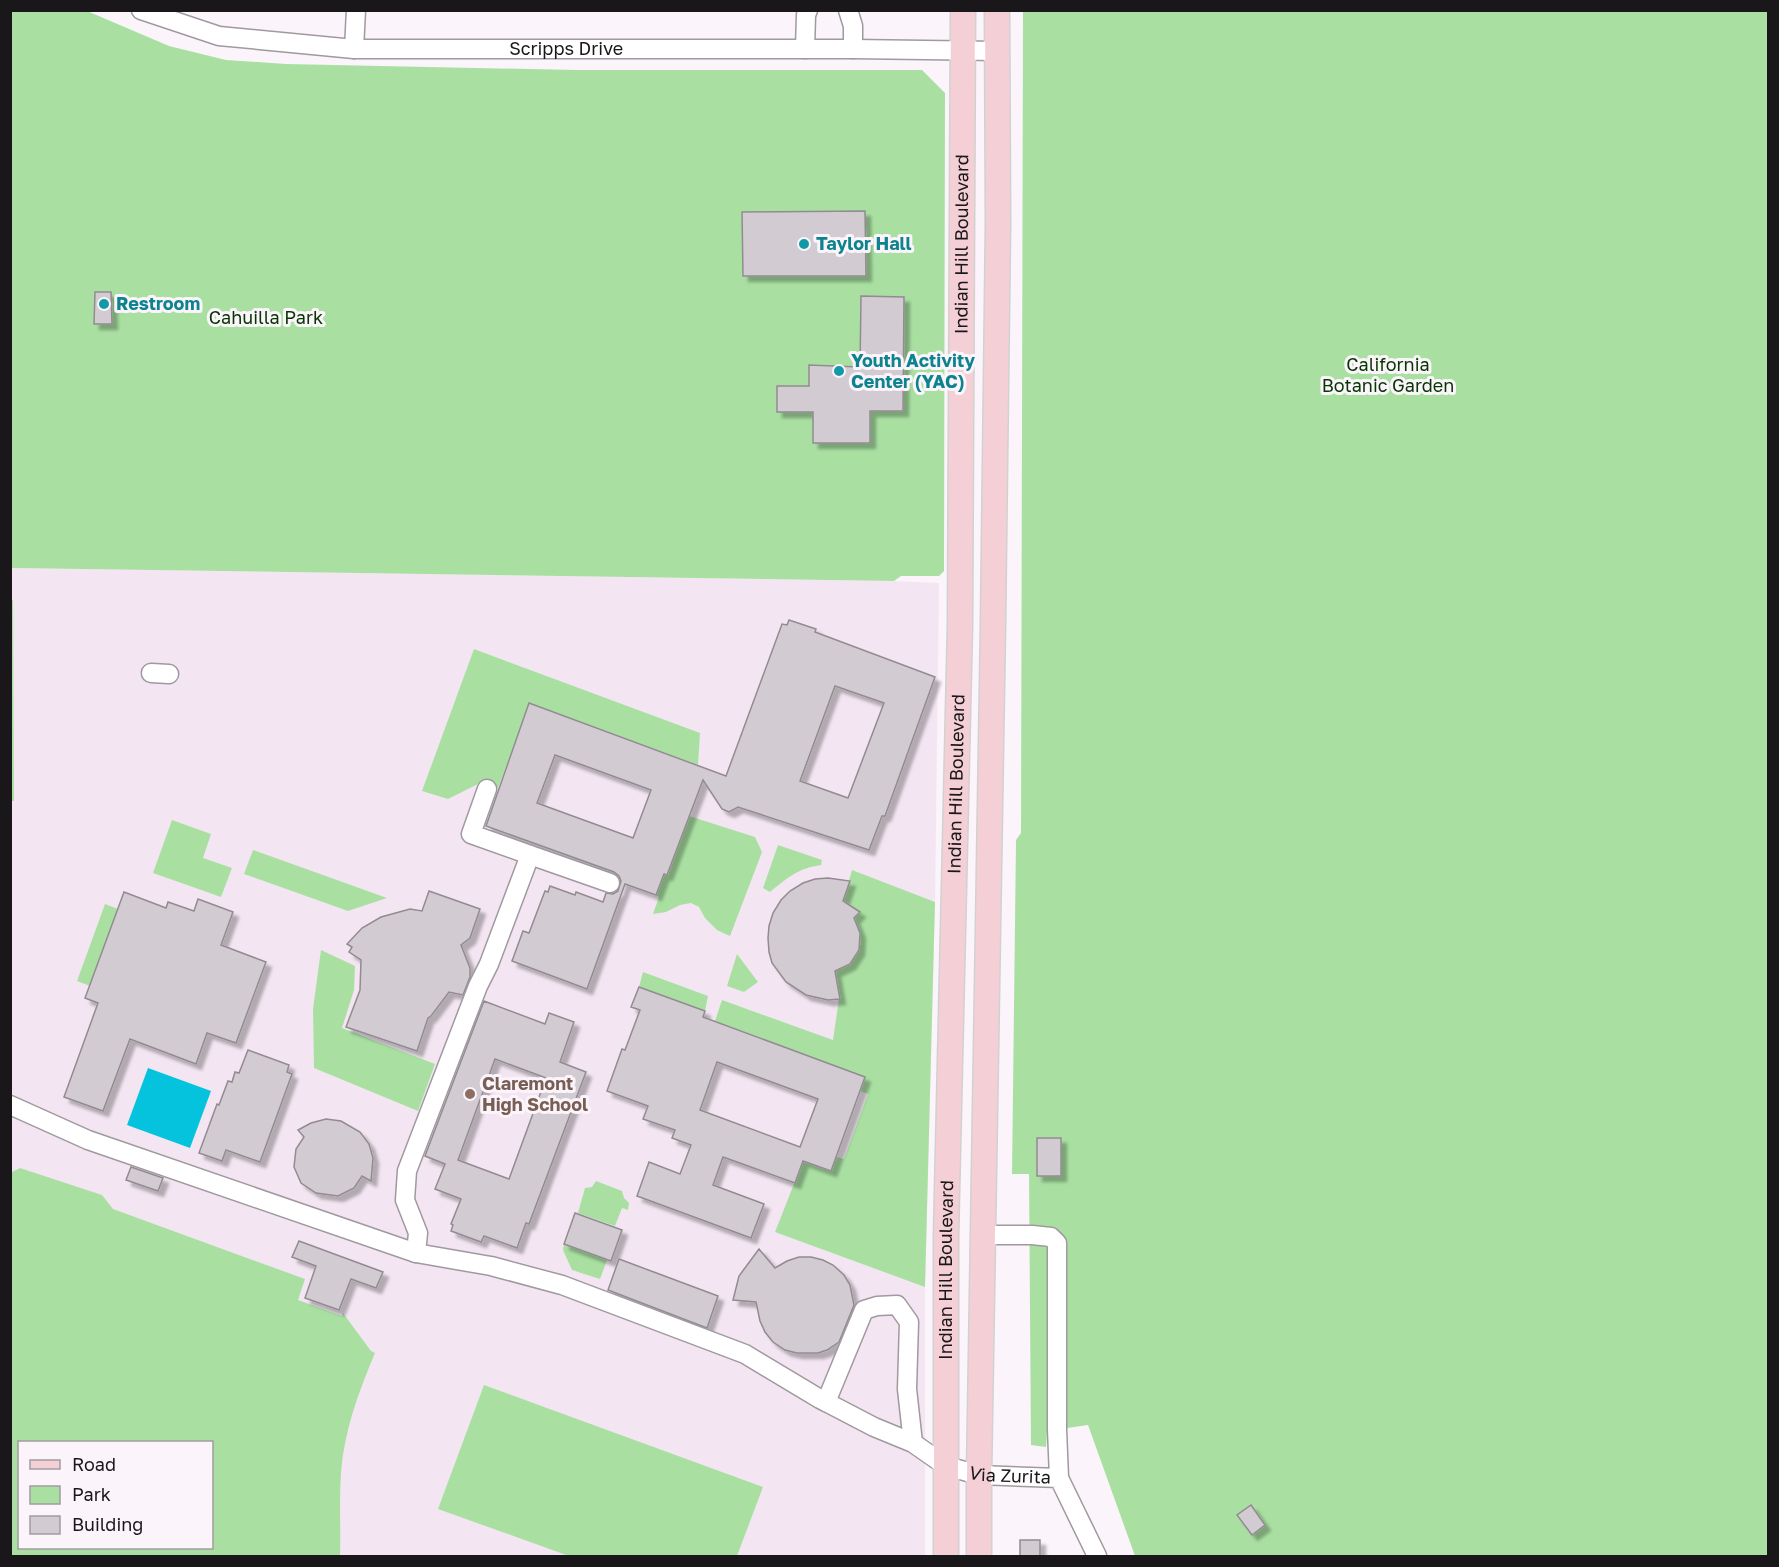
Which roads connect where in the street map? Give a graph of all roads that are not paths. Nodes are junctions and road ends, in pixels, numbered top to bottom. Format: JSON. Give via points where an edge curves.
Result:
{"nodes":[{"id":1,"x":141,"y":10,"type":"edge"},
{"id":2,"x":356,"y":10,"type":"edge"},
{"id":3,"x":808,"y":10,"type":"edge"},
{"id":4,"x":848,"y":10,"type":"edge"},
{"id":5,"x":963,"y":10,"type":"edge"},
{"id":6,"x":997,"y":10,"type":"edge"},
{"id":7,"x":354,"y":49,"type":"junction"},
{"id":8,"x":805,"y":49,"type":"junction"},
{"id":9,"x":853,"y":49,"type":"junction"},
{"id":10,"x":963,"y":51,"type":"junction"},
{"id":11,"x":997,"y":51,"type":"junction"},
{"id":12,"x":487,"y":789,"type":"dead end"},
{"id":13,"x":530,"y":855,"type":"junction"},
{"id":14,"x":610,"y":883,"type":"dead end"},
{"id":15,"x":10,"y":1105,"type":"edge"},
{"id":16,"x":983,"y":1235,"type":"junction"},
{"id":17,"x":416,"y":1253,"type":"junction"},
{"id":18,"x":826,"y":1401,"type":"junction"},
{"id":19,"x":913,"y":1443,"type":"junction"},
{"id":20,"x":946,"y":1466,"type":"junction"},
{"id":21,"x":979,"y":1475,"type":"junction"},
{"id":22,"x":1059,"y":1478,"type":"junction"},
{"id":23,"x":946,"y":1557,"type":"edge"},
{"id":24,"x":979,"y":1557,"type":"edge"},
{"id":25,"x":1097,"y":1557,"type":"edge"}],
"edges":[{"from":1,"to":7,"type":"street","name":"Scripps Drive","via":[[219,36]]},
{"from":2,"to":7,"type":"street"},
{"from":3,"to":8,"type":"street"},
{"from":4,"to":9,"type":"street"},
{"from":5,"to":10,"type":"main road","name":"Indian Hill Boulevard"},
{"from":6,"to":11,"type":"main road","name":"Indian Hill Boulevard"},
{"from":7,"to":8,"type":"street","name":"Scripps Drive"},
{"from":8,"to":9,"type":"street","name":"Scripps Drive"},
{"from":9,"to":10,"type":"street","name":"Scripps Drive"},
{"from":10,"to":11,"type":"street","name":"Scripps Drive"},
{"from":10,"to":20,"type":"main road","name":"Indian Hill Boulevard","via":[[960,615],[946,1225]]},
{"from":11,"to":16,"type":"main road","name":"Indian Hill Boulevard","via":[[998,223]]},
{"from":12,"to":13,"type":"street","via":[[471,834]]},
{"from":13,"to":14,"type":"street"},
{"from":13,"to":17,"type":"street","via":[[407,1171],[405,1200],[418,1233]]},
{"from":15,"to":17,"type":"street","name":"Via Zurita","via":[[88,1140]]},
{"from":16,"to":21,"type":"main road","name":"Indian Hill Boulevard"},
{"from":16,"to":22,"type":"street","via":[[1051,1237],[1057,1243]]},
{"from":17,"to":18,"type":"street","name":"Via Zurita","via":[[491,1266],[562,1285],[746,1354]]},
{"from":18,"to":19,"type":"street","name":"Via Zurita"},
{"from":18,"to":19,"type":"street","via":[[864,1310],[897,1305],[909,1322],[906,1389]]},
{"from":19,"to":20,"type":"street","name":"Via Zurita"},
{"from":20,"to":21,"type":"street","name":"Via Zurita"},
{"from":20,"to":23,"type":"main road","name":"Indian Hill Boulevard"},
{"from":21,"to":22,"type":"street","name":"Via Zurita"},
{"from":21,"to":24,"type":"main road","name":"Indian Hill Boulevard"},
{"from":22,"to":25,"type":"street","name":"Via Zurita"}]}
